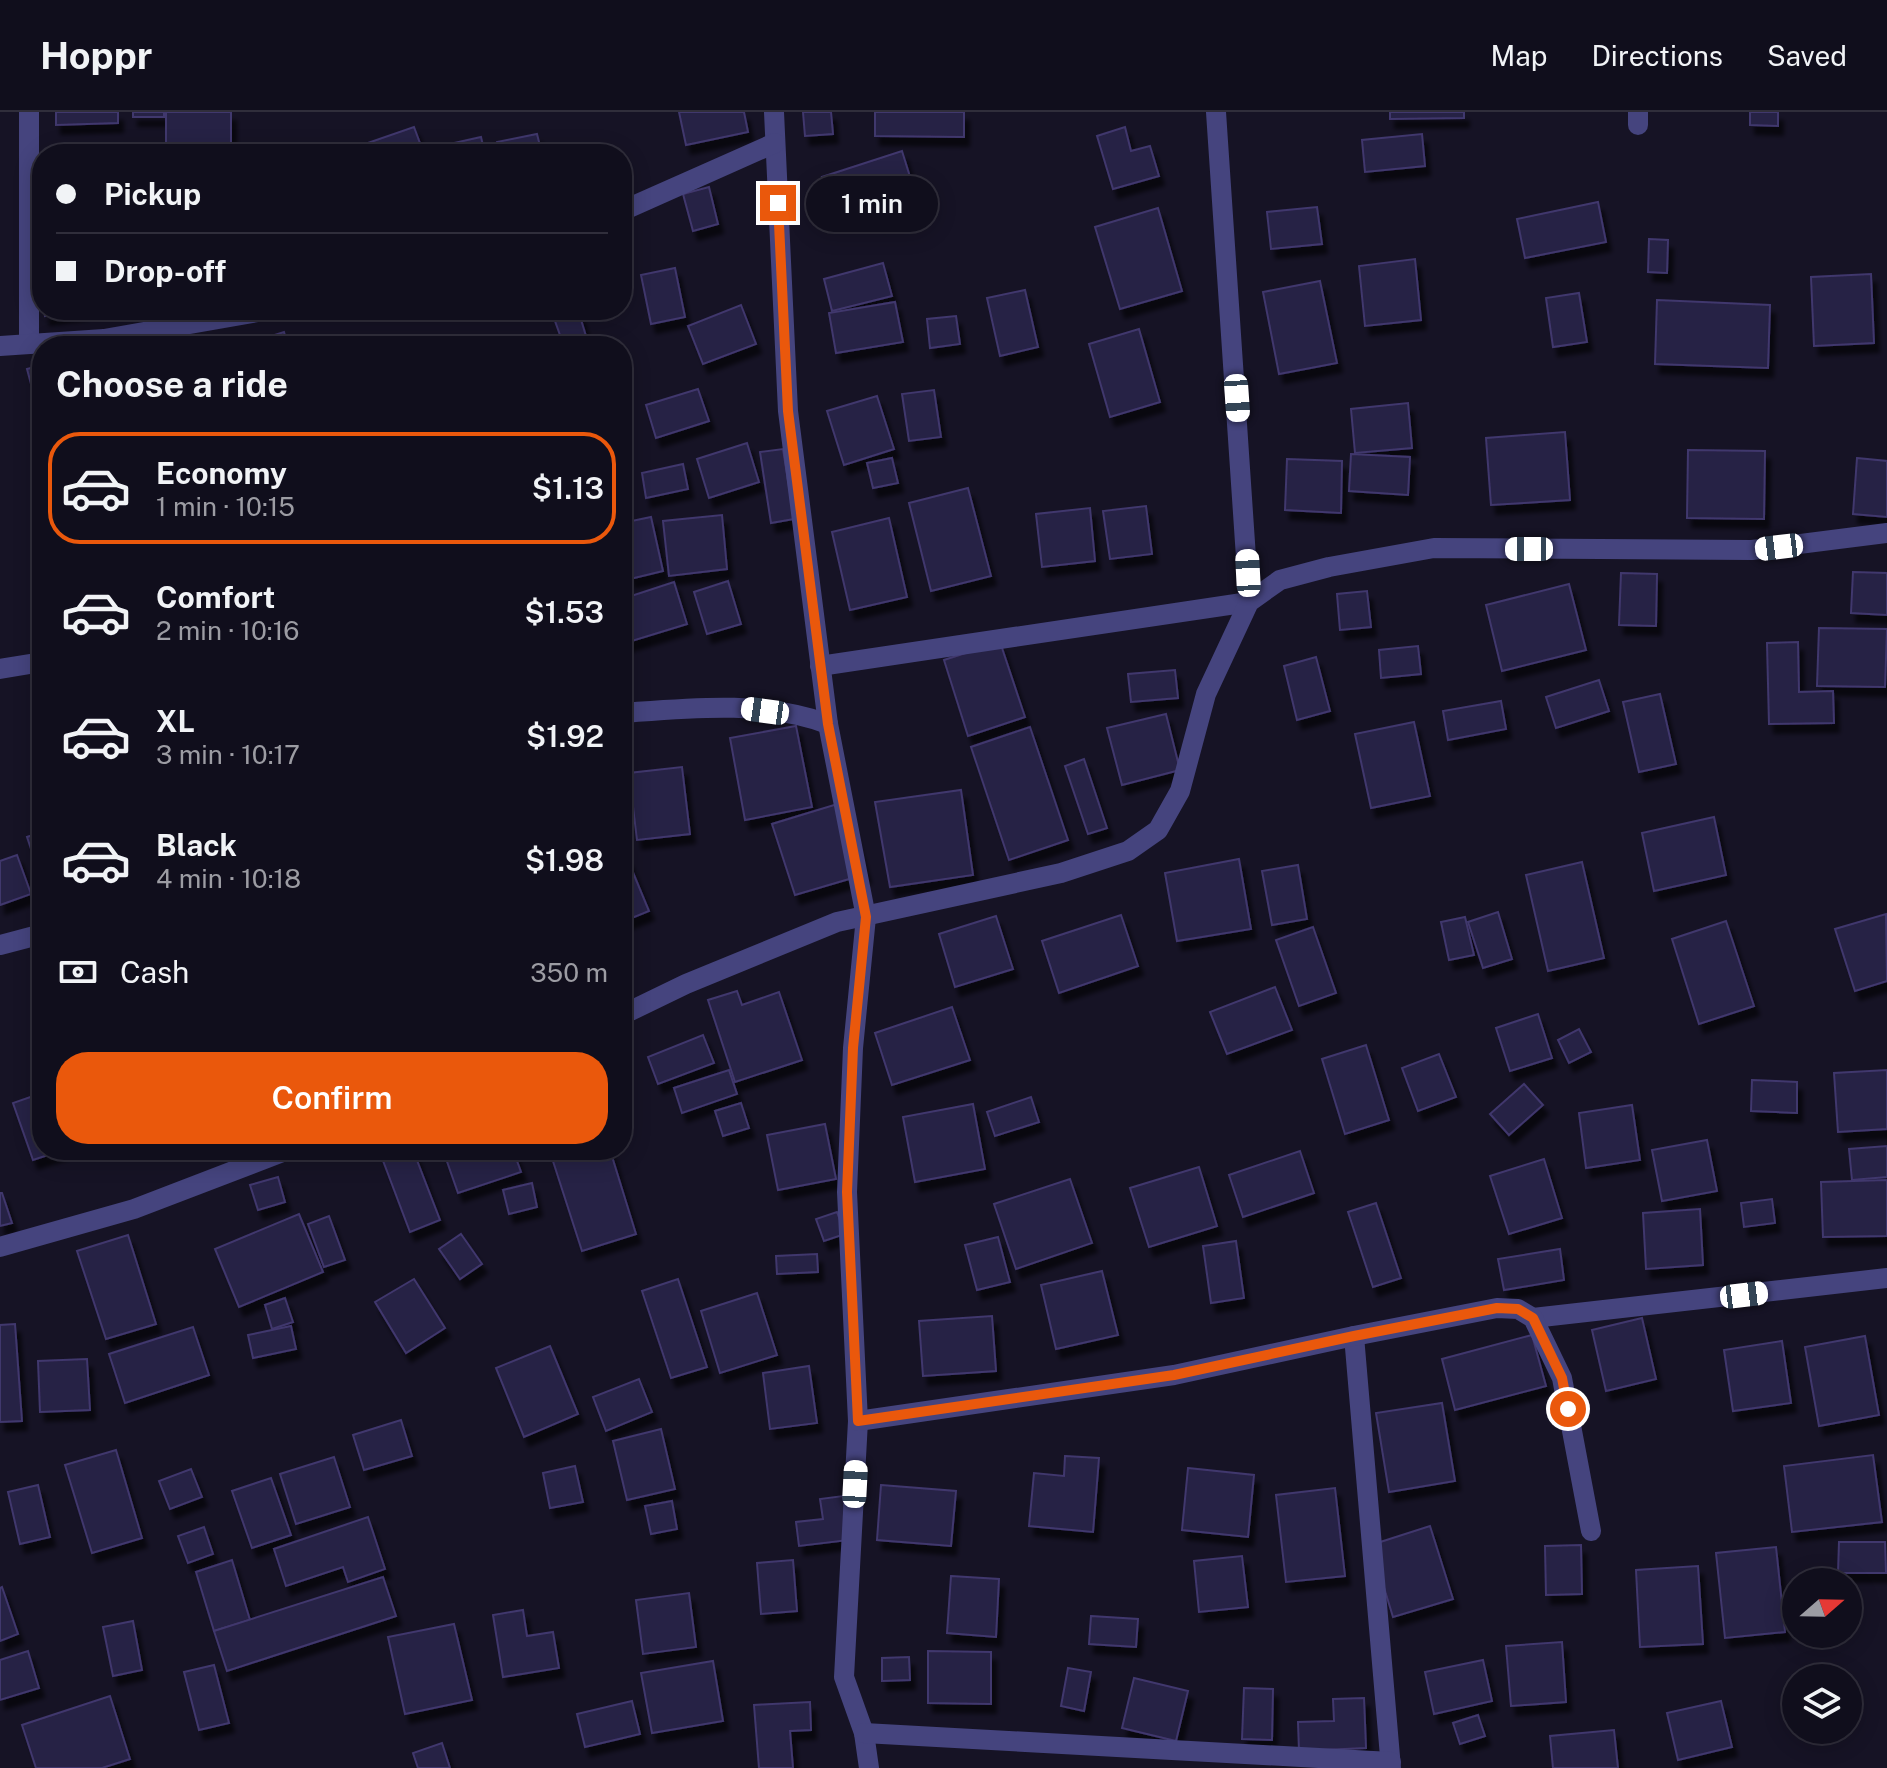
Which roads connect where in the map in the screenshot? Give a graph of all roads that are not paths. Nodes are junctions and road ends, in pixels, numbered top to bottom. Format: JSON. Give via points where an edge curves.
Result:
{"nodes":[{"id":1,"x":29,"y":112,"type":"edge"},
{"id":2,"x":774,"y":112,"type":"edge"},
{"id":3,"x":1216,"y":112,"type":"edge"},
{"id":4,"x":775,"y":143,"type":"junction"},
{"id":5,"x":632,"y":207,"type":"edge"},
{"id":6,"x":212,"y":320,"type":"edge"},
{"id":7,"x":121,"y":336,"type":"edge"},
{"id":8,"x":29,"y":344,"type":"junction"},
{"id":9,"x":32,"y":344,"type":"edge"},
{"id":10,"x":0,"y":346,"type":"edge"},
{"id":11,"x":1887,"y":533,"type":"edge"},
{"id":12,"x":1249,"y":602,"type":"junction"},
{"id":13,"x":32,"y":664,"type":"edge"},
{"id":14,"x":820,"y":666,"type":"junction"},
{"id":15,"x":0,"y":669,"type":"edge"},
{"id":16,"x":632,"y":712,"type":"edge"},
{"id":17,"x":828,"y":724,"type":"junction"},
{"id":18,"x":866,"y":917,"type":"junction"},
{"id":19,"x":32,"y":937,"type":"edge"},
{"id":20,"x":0,"y":945,"type":"edge"},
{"id":21,"x":632,"y":1010,"type":"edge"},
{"id":22,"x":262,"y":1160,"type":"edge"},
{"id":23,"x":0,"y":1247,"type":"edge"},
{"id":24,"x":1887,"y":1278,"type":"edge"},
{"id":25,"x":1533,"y":1318,"type":"junction"},
{"id":26,"x":1354,"y":1336,"type":"junction"},
{"id":27,"x":858,"y":1421,"type":"junction"},
{"id":28,"x":1591,"y":1531,"type":"dead end"},
{"id":29,"x":864,"y":1733,"type":"junction"},
{"id":30,"x":1391,"y":1765,"type":"edge"},
{"id":31,"x":869,"y":1768,"type":"edge"}],
"edges":[{"from":1,"to":8,"type":"street"},
{"from":2,"to":4,"type":"street"},
{"from":3,"to":12,"type":"street"},
{"from":4,"to":5,"type":"street"},
{"from":4,"to":14,"type":"street","via":[[788,411]]},
{"from":6,"to":7,"type":"street"},
{"from":8,"to":9,"type":"street"},
{"from":8,"to":10,"type":"street"},
{"from":11,"to":12,"type":"street","via":[[1752,550],[1434,548],[1280,580]]},
{"from":12,"to":14,"type":"street"},
{"from":12,"to":18,"type":"street","via":[[1206,694],[1180,791],[1158,830],[1128,851],[1061,873]]},
{"from":13,"to":15,"type":"street"},
{"from":14,"to":17,"type":"street"},
{"from":16,"to":17,"type":"street","via":[[730,706]]},
{"from":17,"to":18,"type":"street"},
{"from":18,"to":21,"type":"street","via":[[811,931]]},
{"from":18,"to":27,"type":"street","via":[[847,1192]]},
{"from":19,"to":20,"type":"street"},
{"from":22,"to":23,"type":"street","via":[[134,1209]]},
{"from":24,"to":25,"type":"street"},
{"from":25,"to":26,"type":"street","via":[[1518,1309],[1497,1308]]},
{"from":25,"to":28,"type":"street","via":[[1562,1378]]},
{"from":26,"to":27,"type":"street","via":[[1174,1375]]},
{"from":26,"to":30,"type":"street"},
{"from":27,"to":29,"type":"street","via":[[844,1677]]},
{"from":29,"to":30,"type":"street"},
{"from":29,"to":31,"type":"street"}]}
